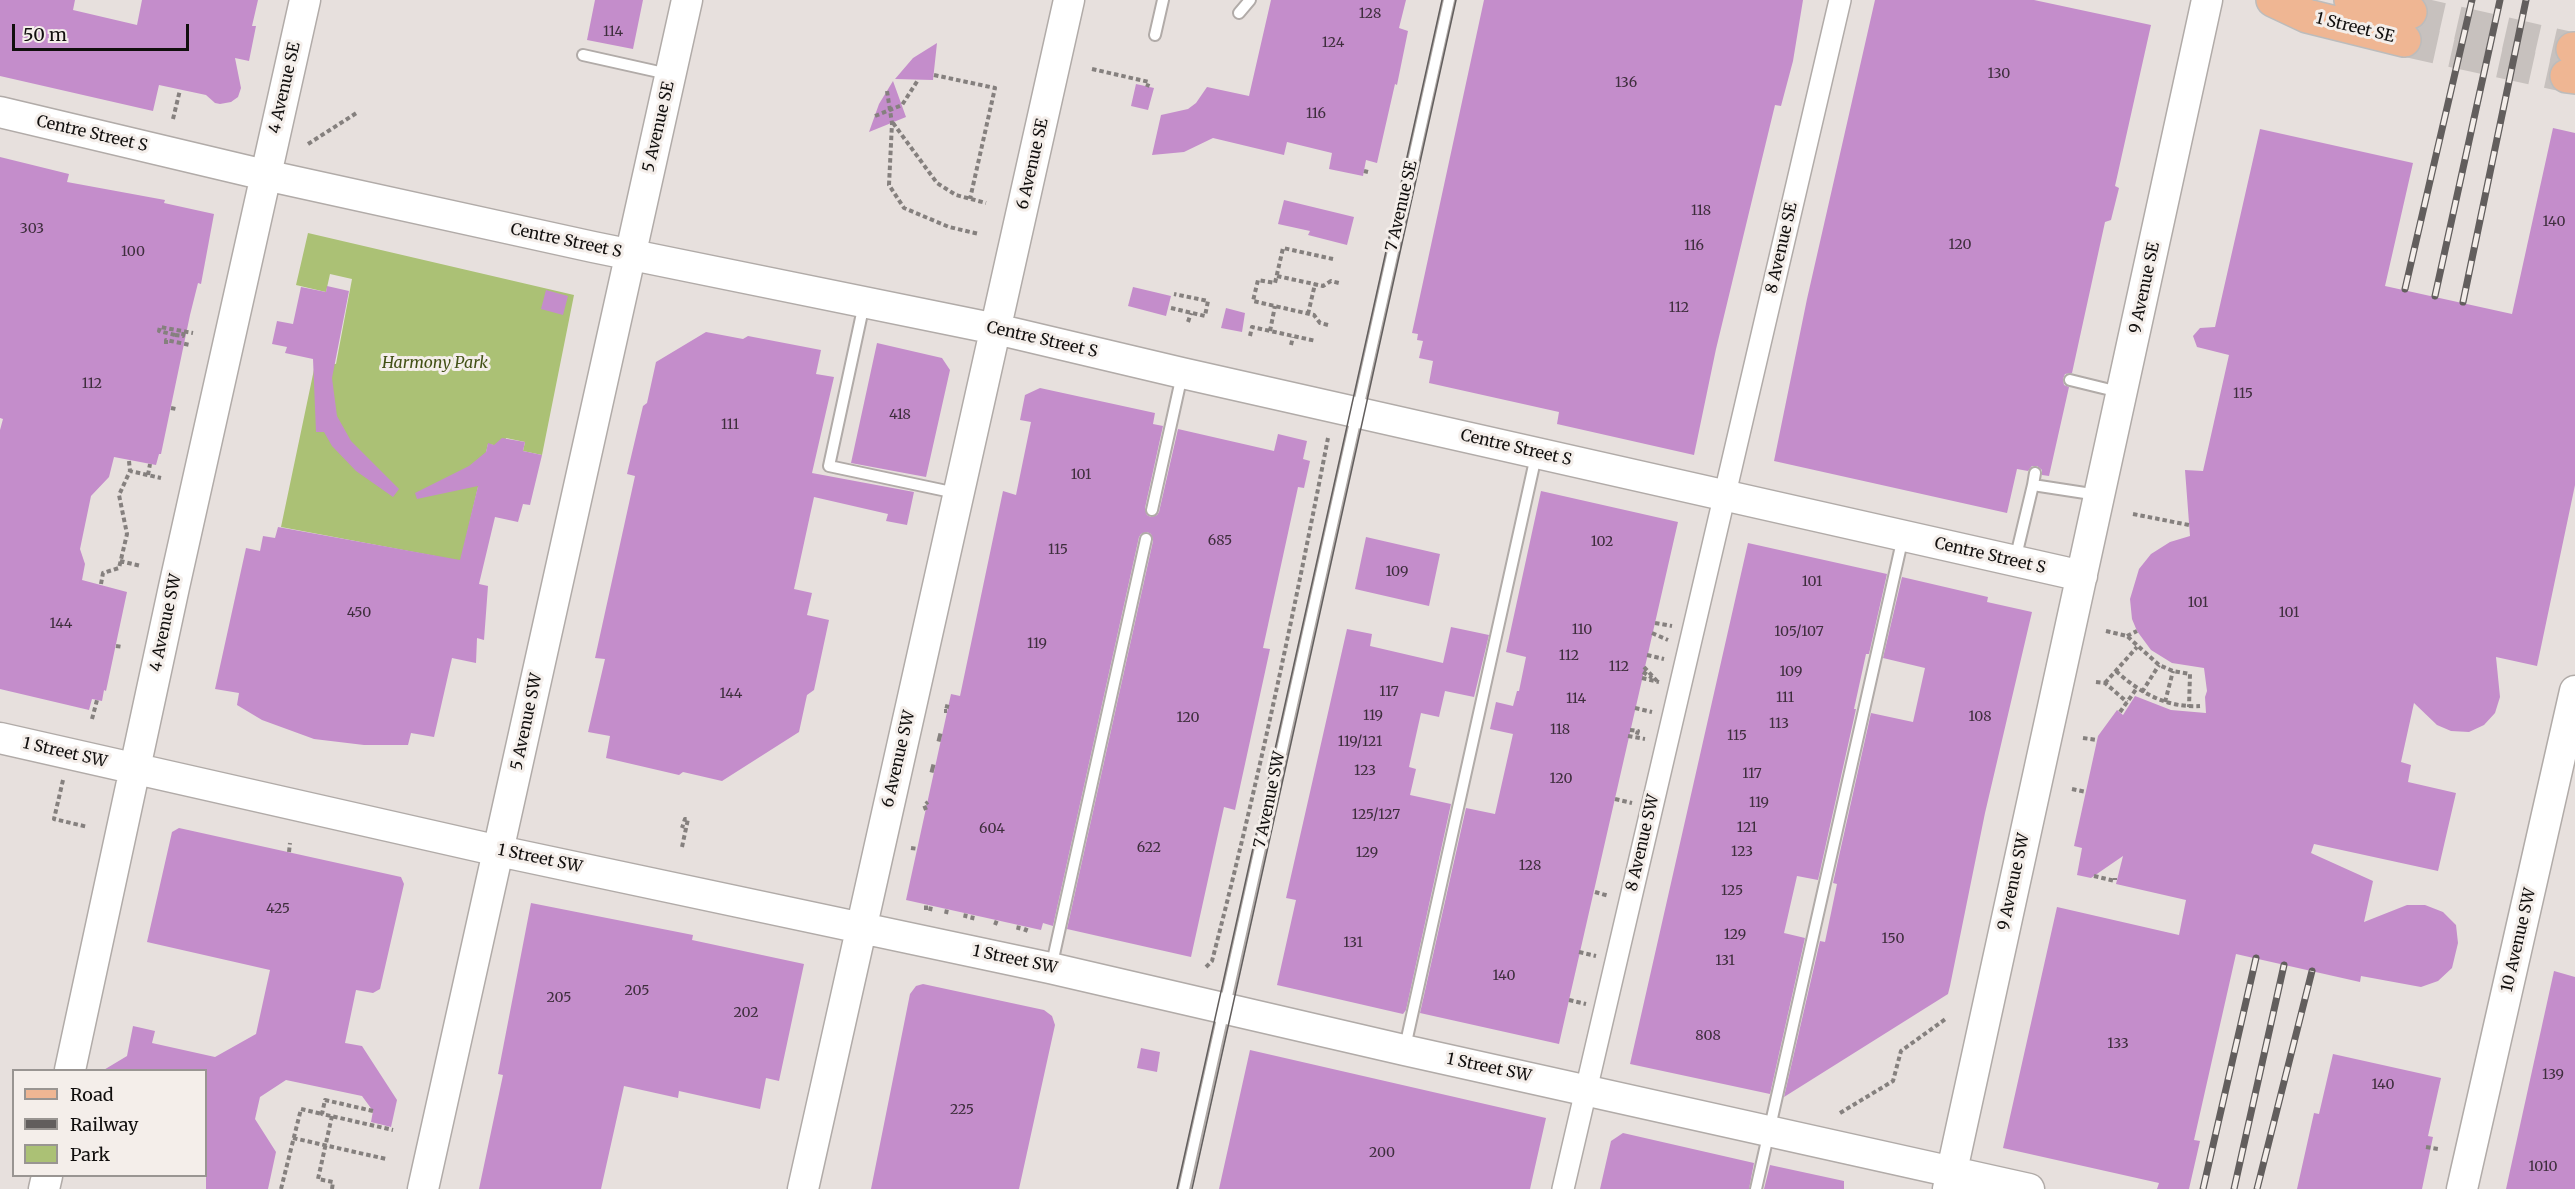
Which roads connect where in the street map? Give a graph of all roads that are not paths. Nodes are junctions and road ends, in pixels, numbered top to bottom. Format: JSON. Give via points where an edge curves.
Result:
{"nodes":[{"id":1,"x":305,"y":0,"type":"edge"},
{"id":2,"x":687,"y":0,"type":"edge"},
{"id":3,"x":1069,"y":0,"type":"edge"},
{"id":4,"x":1163,"y":0,"type":"edge"},
{"id":5,"x":1250,"y":0,"type":"edge"},
{"id":6,"x":1449,"y":0,"type":"edge"},
{"id":7,"x":1840,"y":0,"type":"edge"},
{"id":8,"x":2207,"y":0,"type":"edge"},
{"id":9,"x":2273,"y":0,"type":"edge"},
{"id":10,"x":2351,"y":0,"type":"edge"},
{"id":11,"x":1239,"y":14,"type":"dead end"},
{"id":12,"x":1155,"y":35,"type":"dead end"},
{"id":13,"x":583,"y":55,"type":"dead end"},
{"id":14,"x":670,"y":75,"type":"junction"},
{"id":15,"x":0,"y":112,"type":"edge"},
{"id":16,"x":265,"y":175,"type":"junction"},
{"id":17,"x":630,"y":255,"type":"junction"},
{"id":18,"x":864,"y":302,"type":"junction"},
{"id":19,"x":996,"y":329,"type":"junction"},
{"id":20,"x":1182,"y":373,"type":"junction"},
{"id":21,"x":2070,"y":380,"type":"dead end"},
{"id":22,"x":2122,"y":393,"type":"junction"},
{"id":23,"x":1356,"y":411,"type":"junction"},
{"id":24,"x":1536,"y":453,"type":"junction"},
{"id":25,"x":2035,"y":473,"type":"dead end"},
{"id":26,"x":2033,"y":485,"type":"junction"},
{"id":27,"x":959,"y":494,"type":"junction"},
{"id":28,"x":2100,"y":495,"type":"junction"},
{"id":29,"x":1724,"y":496,"type":"junction"},
{"id":30,"x":1152,"y":510,"type":"dead end"},
{"id":31,"x":1903,"y":537,"type":"junction"},
{"id":32,"x":1146,"y":539,"type":"dead end"},
{"id":33,"x":2014,"y":561,"type":"junction"},
{"id":34,"x":2082,"y":576,"type":"junction"},
{"id":35,"x":2575,"y":691,"type":"edge"},
{"id":36,"x":0,"y":738,"type":"edge"},
{"id":37,"x":136,"y":770,"type":"junction"},
{"id":38,"x":499,"y":851,"type":"junction"},
{"id":39,"x":862,"y":926,"type":"junction"},
{"id":40,"x":1050,"y":968,"type":"junction"},
{"id":41,"x":1225,"y":1007,"type":"junction"},
{"id":42,"x":1404,"y":1050,"type":"junction"},
{"id":43,"x":70,"y":1069,"type":"edge"},
{"id":44,"x":1586,"y":1090,"type":"junction"},
{"id":45,"x":1768,"y":1130,"type":"junction"},
{"id":46,"x":1950,"y":1180,"type":"edge"},
{"id":47,"x":423,"y":1189,"type":"edge"},
{"id":48,"x":803,"y":1189,"type":"edge"},
{"id":49,"x":1184,"y":1189,"type":"edge"},
{"id":50,"x":1563,"y":1189,"type":"edge"},
{"id":51,"x":1755,"y":1189,"type":"edge"},
{"id":52,"x":2029,"y":1189,"type":"edge"},
{"id":53,"x":2462,"y":1189,"type":"edge"}],
"edges":[{"from":1,"to":16,"type":"main road","name":"4 Avenue SE"},
{"from":2,"to":14,"type":"main road","name":"5 Avenue SE"},
{"from":3,"to":19,"type":"main road","name":"6 Avenue SE"},
{"from":4,"to":12,"type":"lane"},
{"from":5,"to":11,"type":"lane"},
{"from":6,"to":23,"type":"lane","name":"7 Avenue SE"},
{"from":7,"to":29,"type":"street","name":"8 Avenue SE"},
{"from":8,"to":22,"type":"main road","name":"9 Avenue SE"},
{"from":9,"to":10,"type":"main road","name":"1 Street SE","via":[[2307,16],[2407,26]]},
{"from":13,"to":14,"type":"lane"},
{"from":14,"to":17,"type":"main road","name":"5 Avenue SE"},
{"from":15,"to":16,"type":"main road","name":"Centre Street S"},
{"from":16,"to":17,"type":"main road","name":"Centre Street S"},
{"from":16,"to":37,"type":"main road","name":"4 Avenue SW"},
{"from":17,"to":18,"type":"main road","name":"Centre Street S"},
{"from":17,"to":38,"type":"main road","name":"5 Avenue SW"},
{"from":18,"to":19,"type":"main road","name":"Centre Street S"},
{"from":18,"to":27,"type":"lane","via":[[829,466]]},
{"from":19,"to":20,"type":"main road","name":"Centre Street S"},
{"from":19,"to":27,"type":"main road","name":"6 Avenue SW"},
{"from":20,"to":23,"type":"main road","name":"Centre Street S"},
{"from":20,"to":30,"type":"lane"},
{"from":21,"to":22,"type":"lane"},
{"from":22,"to":28,"type":"main road","name":"9 Avenue SE"},
{"from":23,"to":24,"type":"main road","name":"Centre Street S"},
{"from":23,"to":41,"type":"lane","name":"7 Avenue SW"},
{"from":24,"to":29,"type":"main road","name":"Centre Street S"},
{"from":24,"to":42,"type":"lane"},
{"from":25,"to":26,"type":"lane"},
{"from":26,"to":28,"type":"lane"},
{"from":26,"to":33,"type":"lane"},
{"from":27,"to":39,"type":"main road","name":"6 Avenue SW"},
{"from":28,"to":34,"type":"main road","name":"9 Avenue SE"},
{"from":29,"to":31,"type":"main road","name":"Centre Street S"},
{"from":29,"to":44,"type":"street","name":"8 Avenue SW"},
{"from":31,"to":33,"type":"main road","name":"Centre Street S"},
{"from":31,"to":45,"type":"lane"},
{"from":32,"to":40,"type":"lane"},
{"from":33,"to":34,"type":"main road","name":"Centre Street S"},
{"from":34,"to":46,"type":"main road","name":"9 Avenue SW"},
{"from":35,"to":53,"type":"main road","name":"10 Avenue SW"},
{"from":36,"to":37,"type":"main road","name":"1 Street SW"},
{"from":37,"to":38,"type":"main road","name":"1 Street SW"},
{"from":37,"to":43,"type":"main road","name":"4 Avenue SW"},
{"from":38,"to":39,"type":"main road","name":"1 Street SW"},
{"from":38,"to":47,"type":"main road","name":"5 Avenue SW"},
{"from":39,"to":40,"type":"main road","name":"1 Street SW"},
{"from":39,"to":48,"type":"main road","name":"6 Avenue SW"},
{"from":40,"to":41,"type":"main road","name":"1 Street SW"},
{"from":41,"to":42,"type":"main road","name":"1 Street SW"},
{"from":41,"to":49,"type":"lane","name":"7 Avenue SW"},
{"from":42,"to":44,"type":"main road","name":"1 Street SW"},
{"from":44,"to":45,"type":"main road","name":"1 Street SW"},
{"from":44,"to":50,"type":"street","name":"8 Avenue SW"},
{"from":45,"to":46,"type":"main road","name":"1 Street SW"},
{"from":45,"to":51,"type":"lane"},
{"from":46,"to":52,"type":"main road","name":"1 Street SW"}]}
